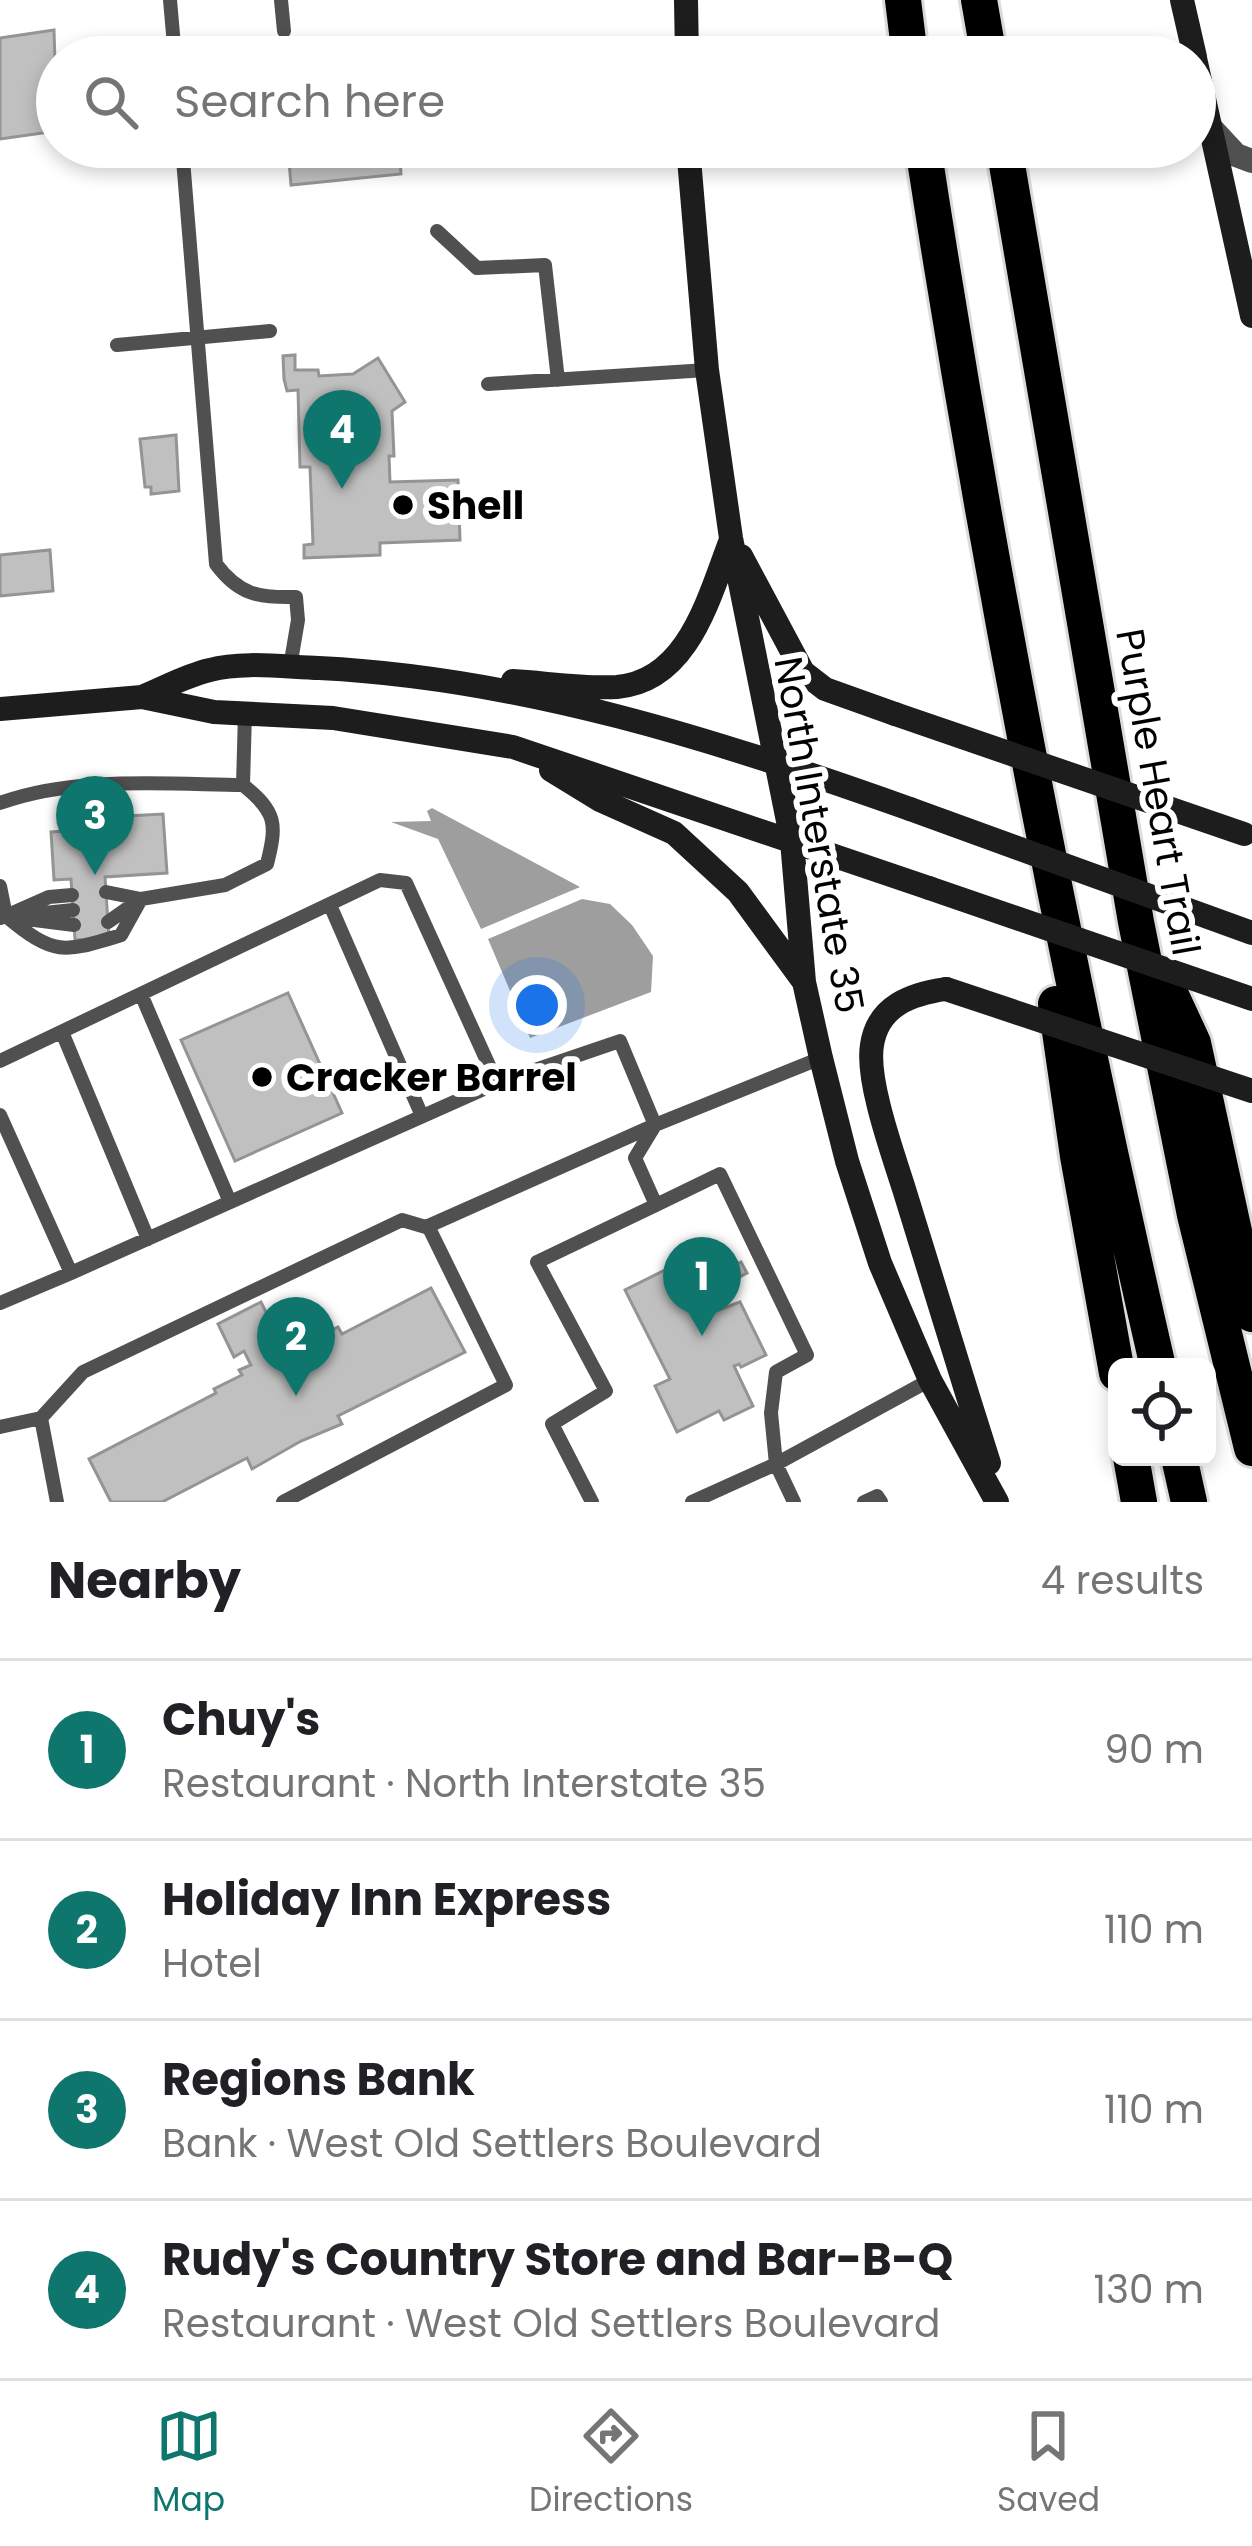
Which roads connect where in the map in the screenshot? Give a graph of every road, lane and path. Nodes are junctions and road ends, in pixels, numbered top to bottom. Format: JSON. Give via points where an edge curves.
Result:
{"nodes":[{"id":1,"x":170,"y":0,"type":"edge"},
{"id":2,"x":281,"y":0,"type":"edge"},
{"id":3,"x":686,"y":0,"type":"edge"},
{"id":4,"x":902,"y":0,"type":"edge"},
{"id":5,"x":980,"y":0,"type":"edge"},
{"id":6,"x":1182,"y":0,"type":"edge"},
{"id":7,"x":284,"y":31,"type":"dead end"},
{"id":8,"x":173,"y":36,"type":"edge"},
{"id":9,"x":686,"y":36,"type":"edge"},
{"id":10,"x":907,"y":36,"type":"edge"},
{"id":11,"x":986,"y":36,"type":"edge"},
{"id":12,"x":1190,"y":36,"type":"edge"},
{"id":13,"x":1216,"y":134,"type":"edge"},
{"id":14,"x":1216,"y":153,"type":"edge"},
{"id":15,"x":1252,"y":165,"type":"edge"},
{"id":16,"x":184,"y":168,"type":"edge"},
{"id":17,"x":690,"y":168,"type":"edge"},
{"id":18,"x":927,"y":168,"type":"edge"},
{"id":19,"x":1008,"y":168,"type":"edge"},
{"id":20,"x":1221,"y":173,"type":"junction"},
{"id":21,"x":437,"y":231,"type":"dead end"},
{"id":22,"x":1252,"y":316,"type":"edge"},
{"id":23,"x":270,"y":331,"type":"dead end"},
{"id":24,"x":197,"y":337,"type":"junction"},
{"id":25,"x":117,"y":345,"type":"dead end"},
{"id":26,"x":707,"y":370,"type":"junction"},
{"id":27,"x":559,"y":380,"type":"junction"},
{"id":28,"x":488,"y":384,"type":"dead end"},
{"id":29,"x":731,"y":538,"type":"junction"},
{"id":30,"x":1003,"y":624,"type":"junction"},
{"id":31,"x":290,"y":667,"type":"junction"},
{"id":32,"x":420,"y":677,"type":"junction"},
{"id":33,"x":142,"y":698,"type":"junction"},
{"id":34,"x":0,"y":709,"type":"edge"},
{"id":35,"x":245,"y":712,"type":"junction"},
{"id":36,"x":513,"y":748,"type":"junction"},
{"id":37,"x":773,"y":760,"type":"junction"},
{"id":38,"x":243,"y":785,"type":"junction"},
{"id":39,"x":0,"y":803,"type":"edge"},
{"id":40,"x":1248,"y":833,"type":"edge"},
{"id":41,"x":792,"y":841,"type":"junction"},
{"id":42,"x":0,"y":886,"type":"edge"},
{"id":43,"x":141,"y":899,"type":"junction"},
{"id":44,"x":330,"y":904,"type":"junction"},
{"id":45,"x":3,"y":917,"type":"edge"},
{"id":46,"x":1136,"y":922,"type":"junction"},
{"id":47,"x":1252,"y":933,"type":"edge"},
{"id":48,"x":804,"y":982,"type":"junction"},
{"id":49,"x":141,"y":994,"type":"junction"},
{"id":50,"x":1252,"y":1000,"type":"edge"},
{"id":51,"x":62,"y":1032,"type":"junction"},
{"id":52,"x":820,"y":1058,"type":"junction"},
{"id":53,"x":0,"y":1061,"type":"edge"},
{"id":54,"x":496,"y":1082,"type":"junction"},
{"id":55,"x":1252,"y":1091,"type":"edge"},
{"id":56,"x":0,"y":1115,"type":"edge"},
{"id":57,"x":422,"y":1116,"type":"junction"},
{"id":58,"x":655,"y":1125,"type":"junction"},
{"id":59,"x":230,"y":1202,"type":"junction"},
{"id":60,"x":656,"y":1205,"type":"junction"},
{"id":61,"x":426,"y":1227,"type":"junction"},
{"id":62,"x":148,"y":1238,"type":"junction"},
{"id":63,"x":71,"y":1273,"type":"junction"},
{"id":64,"x":0,"y":1303,"type":"edge"},
{"id":65,"x":1252,"y":1313,"type":"edge"},
{"id":66,"x":1114,"y":1358,"type":"edge"},
{"id":67,"x":1156,"y":1358,"type":"edge"},
{"id":68,"x":930,"y":1380,"type":"junction"},
{"id":69,"x":41,"y":1418,"type":"junction"},
{"id":70,"x":0,"y":1427,"type":"edge"},
{"id":71,"x":1252,"y":1448,"type":"edge"},
{"id":72,"x":776,"y":1464,"type":"junction"},
{"id":73,"x":1132,"y":1466,"type":"edge"},
{"id":74,"x":1181,"y":1466,"type":"edge"},
{"id":75,"x":57,"y":1502,"type":"edge"},
{"id":76,"x":284,"y":1502,"type":"edge"},
{"id":77,"x":592,"y":1502,"type":"edge"},
{"id":78,"x":692,"y":1502,"type":"edge"},
{"id":79,"x":794,"y":1502,"type":"edge"},
{"id":80,"x":864,"y":1502,"type":"edge"},
{"id":81,"x":880,"y":1502,"type":"edge"},
{"id":82,"x":999,"y":1502,"type":"edge"},
{"id":83,"x":1138,"y":1502,"type":"edge"},
{"id":84,"x":1189,"y":1502,"type":"edge"}],
"edges":[{"from":1,"to":8,"type":"lane"},
{"from":2,"to":7,"type":"lane"},
{"from":3,"to":9,"type":"main road"},
{"from":4,"to":10,"type":"highway"},
{"from":5,"to":11,"type":"highway"},
{"from":6,"to":12,"type":"main road"},
{"from":13,"to":15,"type":"street"},
{"from":14,"to":20,"type":"main road"},
{"from":15,"to":20,"type":"street"},
{"from":16,"to":24,"type":"lane"},
{"from":17,"to":26,"type":"main road","name":"North Interstate 35"},
{"from":18,"to":30,"type":"highway"},
{"from":19,"to":46,"type":"highway","name":"Purple Heart Trail"},
{"from":20,"to":22,"type":"main road"},
{"from":21,"to":27,"type":"lane","via":[[477,268],[545,265]]},
{"from":23,"to":24,"type":"lane"},
{"from":24,"to":25,"type":"lane"},
{"from":24,"to":31,"type":"lane","via":[[216,564],[244,593],[296,597]]},
{"from":26,"to":27,"type":"lane"},
{"from":26,"to":29,"type":"main road","name":"North Interstate 35"},
{"from":27,"to":28,"type":"lane"},
{"from":29,"to":32,"type":"main road","via":[[700,620],[651,677],[619,687]]},
{"from":29,"to":37,"type":"main road","name":"North Interstate 35"},
{"from":29,"to":40,"type":"main road","bridge":true,"via":[[803,672],[825,689]]},
{"from":30,"to":66,"type":"highway"},
{"from":30,"to":67,"type":"highway"},
{"from":31,"to":32,"type":"main road"},
{"from":31,"to":33,"type":"main road","via":[[212,669]]},
{"from":32,"to":37,"type":"main road","via":[[642,723]]},
{"from":33,"to":34,"type":"main road"},
{"from":33,"to":35,"type":"main road"},
{"from":35,"to":36,"type":"main road"},
{"from":35,"to":38,"type":"lane"},
{"from":36,"to":41,"type":"main road"},
{"from":36,"to":48,"type":"main road","via":[[674,833],[738,892]]},
{"from":37,"to":41,"type":"main road","name":"North Interstate 35"},
{"from":37,"to":47,"type":"main road","bridge":true},
{"from":38,"to":39,"type":"lane","via":[[132,784]]},
{"from":38,"to":43,"type":"lane","via":[[263,801],[276,828],[267,864],[225,885]]},
{"from":41,"to":48,"type":"main road","name":"North Interstate 35"},
{"from":41,"to":50,"type":"main road","bridge":true},
{"from":42,"to":45,"type":"lane"},
{"from":43,"to":43,"type":"lane","via":[[107,907]]},
{"from":43,"to":45,"type":"lane","via":[[122,935],[76,950],[40,945]]},
{"from":44,"to":49,"type":"lane"},
{"from":44,"to":54,"type":"lane","via":[[380,880],[406,883]]},
{"from":44,"to":57,"type":"lane"},
{"from":45,"to":45,"type":"lane","via":[[73,910],[49,897]]},
{"from":46,"to":65,"type":"highway","via":[[1193,1043]]},
{"from":46,"to":71,"type":"highway","name":"Purple Heart Trail"},
{"from":48,"to":52,"type":"main road","name":"North Interstate 35"},
{"from":49,"to":51,"type":"lane"},
{"from":49,"to":59,"type":"lane"},
{"from":51,"to":53,"type":"lane"},
{"from":51,"to":62,"type":"lane"},
{"from":52,"to":58,"type":"lane"},
{"from":52,"to":68,"type":"main road","name":"North Interstate 35","via":[[880,1263]]},
{"from":54,"to":57,"type":"lane"},
{"from":54,"to":58,"type":"lane","via":[[620,1041]]},
{"from":55,"to":82,"type":"main road","bridge":true,"via":[[946,989],[911,994],[884,1015],[872,1045],[876,1090]]},
{"from":56,"to":63,"type":"lane"},
{"from":57,"to":59,"type":"lane"},
{"from":58,"to":60,"type":"lane","via":[[635,1158]]},
{"from":58,"to":61,"type":"lane"},
{"from":59,"to":62,"type":"lane"},
{"from":60,"to":72,"type":"lane","via":[[720,1174],[807,1355],[776,1372]]},
{"from":60,"to":77,"type":"lane","via":[[537,1262],[606,1391],[552,1424]]},
{"from":61,"to":69,"type":"lane","via":[[402,1220],[83,1372]]},
{"from":61,"to":76,"type":"lane","via":[[506,1385]]},
{"from":62,"to":63,"type":"lane"},
{"from":63,"to":64,"type":"lane"},
{"from":68,"to":72,"type":"lane"},
{"from":68,"to":82,"type":"main road","name":"North Interstate 35"},
{"from":69,"to":70,"type":"lane"},
{"from":69,"to":75,"type":"lane"},
{"from":72,"to":78,"type":"lane"},
{"from":72,"to":79,"type":"lane"},
{"from":73,"to":83,"type":"highway"},
{"from":74,"to":84,"type":"highway"},
{"from":80,"to":81,"type":"lane"}]}
